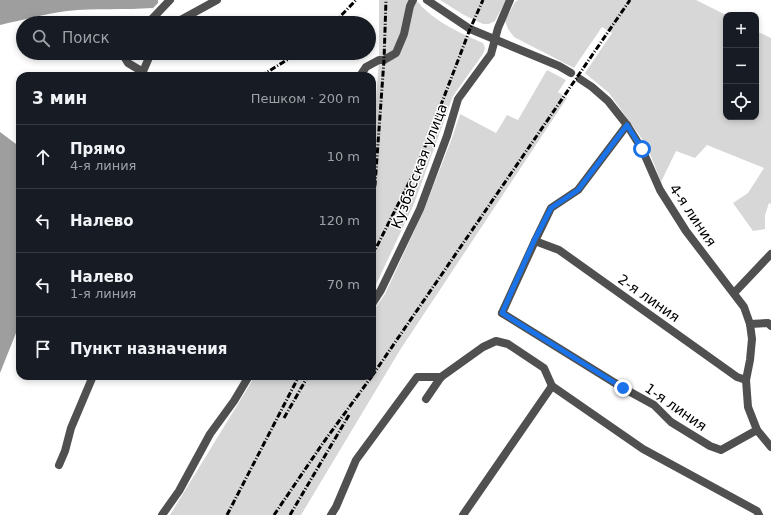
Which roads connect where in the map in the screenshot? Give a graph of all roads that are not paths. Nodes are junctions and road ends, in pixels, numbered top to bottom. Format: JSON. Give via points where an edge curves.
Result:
{"nodes":[{"id":1,"x":170,"y":0,"type":"edge"},
{"id":2,"x":217,"y":0,"type":"edge"},
{"id":3,"x":413,"y":0,"type":"edge"},
{"id":4,"x":427,"y":0,"type":"edge"},
{"id":5,"x":510,"y":0,"type":"edge"},
{"id":6,"x":155,"y":16,"type":"edge"},
{"id":7,"x":188,"y":16,"type":"edge"},
{"id":8,"x":495,"y":40,"type":"junction"},
{"id":9,"x":125,"y":60,"type":"edge"},
{"id":10,"x":148,"y":60,"type":"edge"},
{"id":11,"x":139,"y":72,"type":"edge"},
{"id":12,"x":143,"y":72,"type":"edge"},
{"id":13,"x":363,"y":72,"type":"edge"},
{"id":14,"x":571,"y":73,"type":"dead end"},
{"id":15,"x":580,"y":79,"type":"dead end"},
{"id":16,"x":627,"y":125,"type":"junction"},
{"id":17,"x":534,"y":241,"type":"junction"},
{"id":18,"x":771,"y":254,"type":"edge"},
{"id":19,"x":734,"y":293,"type":"junction"},
{"id":20,"x":376,"y":298,"type":"edge"},
{"id":21,"x":750,"y":324,"type":"junction"},
{"id":22,"x":771,"y":326,"type":"edge"},
{"id":23,"x":441,"y":377,"type":"junction"},
{"id":24,"x":90,"y":380,"type":"edge"},
{"id":25,"x":247,"y":380,"type":"edge"},
{"id":26,"x":746,"y":380,"type":"junction"},
{"id":27,"x":552,"y":386,"type":"junction"},
{"id":28,"x":426,"y":400,"type":"dead end"},
{"id":29,"x":757,"y":430,"type":"junction"},
{"id":30,"x":771,"y":447,"type":"edge"},
{"id":31,"x":59,"y":465,"type":"dead end"},
{"id":32,"x":162,"y":515,"type":"edge"},
{"id":33,"x":331,"y":515,"type":"edge"},
{"id":34,"x":463,"y":515,"type":"edge"},
{"id":35,"x":759,"y":515,"type":"edge"}],
"edges":[{"from":1,"to":6,"type":"street"},
{"from":2,"to":7,"type":"street"},
{"from":3,"to":13,"type":"street","via":[[396,53],[366,67]]},
{"from":4,"to":8,"type":"street","via":[[470,29]]},
{"from":5,"to":8,"type":"street","name":"Кузбасская улица"},
{"from":8,"to":14,"type":"street"},
{"from":8,"to":20,"type":"street","name":"Кузбасская улица","via":[[491,54],[458,99],[420,209]]},
{"from":9,"to":11,"type":"street"},
{"from":10,"to":12,"type":"street"},
{"from":15,"to":16,"type":"street","name":"4-я линия","via":[[608,102]]},
{"from":16,"to":17,"type":"street","via":[[578,190],[551,208]]},
{"from":16,"to":19,"type":"street","name":"4-я линия","via":[[642,149],[660,190],[686,231]]},
{"from":17,"to":26,"type":"street","name":"2-я линия","via":[[560,250],[736,377]]},
{"from":17,"to":29,"type":"street","name":"1-я линия","via":[[502,313],[654,405],[671,422],[710,446],[721,450]]},
{"from":18,"to":19,"type":"street"},
{"from":19,"to":21,"type":"street","name":"4-я линия","via":[[744,308]]},
{"from":21,"to":22,"type":"street"},
{"from":21,"to":26,"type":"street","name":"4-я линия","via":[[752,340]]},
{"from":23,"to":27,"type":"street","via":[[483,346],[496,341],[508,344],[544,368]]},
{"from":23,"to":28,"type":"street"},
{"from":23,"to":33,"type":"street","via":[[417,377],[356,460]]},
{"from":24,"to":31,"type":"street"},
{"from":25,"to":32,"type":"street","via":[[210,434],[179,491]]},
{"from":26,"to":29,"type":"street","name":"4-я линия","via":[[748,406]]},
{"from":27,"to":34,"type":"street"},
{"from":27,"to":35,"type":"street","via":[[643,449],[757,511]]},
{"from":29,"to":30,"type":"street"}]}
